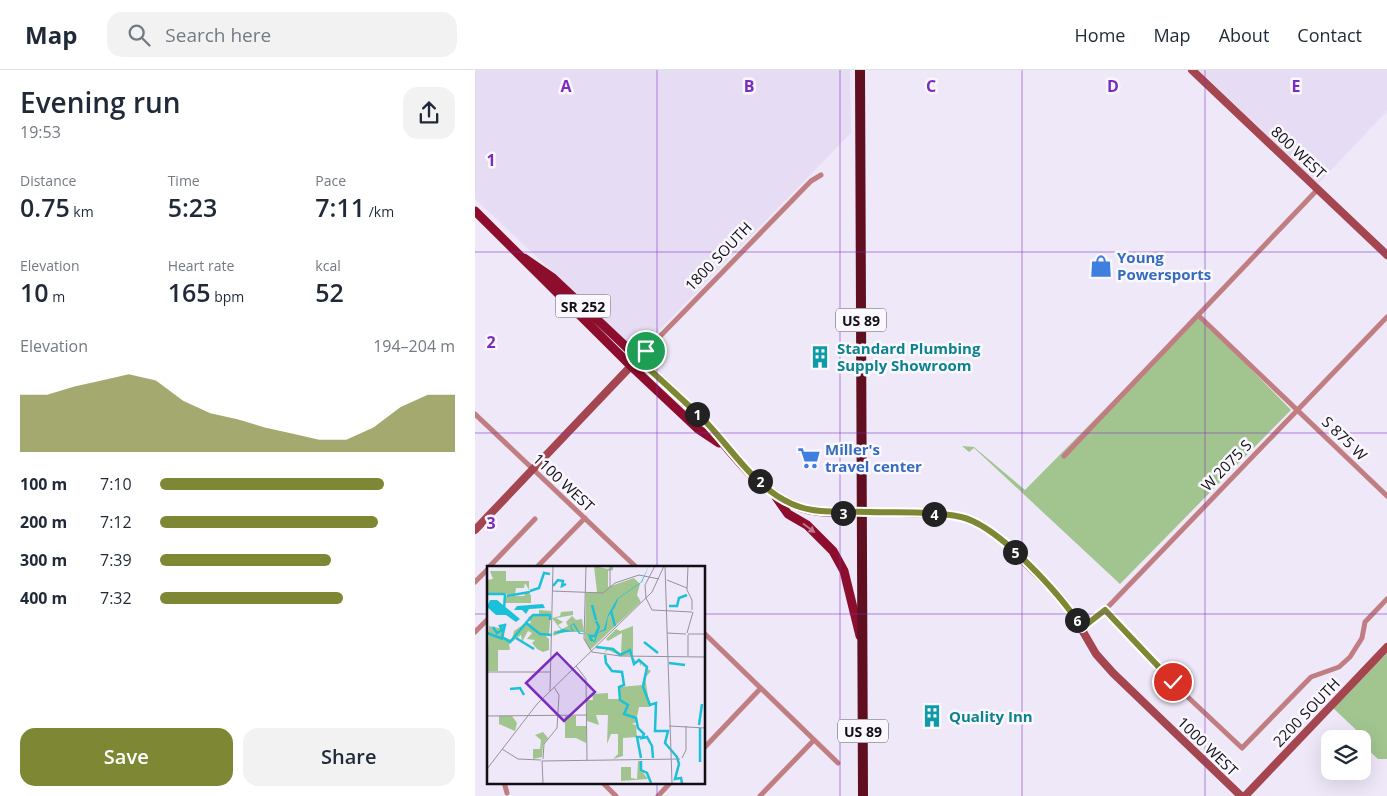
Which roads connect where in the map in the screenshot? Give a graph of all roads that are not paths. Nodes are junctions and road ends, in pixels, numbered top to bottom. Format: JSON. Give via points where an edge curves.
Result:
{"nodes":[{"id":1,"x":860,"y":70,"type":"edge"},
{"id":2,"x":1192,"y":70,"type":"edge"},
{"id":3,"x":821,"y":176,"type":"dead end"},
{"id":4,"x":1318,"y":189,"type":"junction"},
{"id":5,"x":475,"y":211,"type":"edge"},
{"id":6,"x":1387,"y":255,"type":"edge"},
{"id":7,"x":524,"y":258,"type":"junction"},
{"id":8,"x":539,"y":276,"type":"junction"},
{"id":9,"x":1198,"y":314,"type":"junction"},
{"id":10,"x":1387,"y":317,"type":"edge"},
{"id":11,"x":638,"y":359,"type":"junction"},
{"id":12,"x":631,"y":366,"type":"junction"},
{"id":13,"x":1297,"y":409,"type":"junction"},
{"id":14,"x":475,"y":414,"type":"edge"},
{"id":15,"x":713,"y":431,"type":"junction"},
{"id":16,"x":727,"y":448,"type":"junction"},
{"id":17,"x":1064,"y":456,"type":"dead end"},
{"id":18,"x":533,"y":470,"type":"junction"},
{"id":19,"x":774,"y":495,"type":"junction"},
{"id":20,"x":1387,"y":496,"type":"edge"},
{"id":21,"x":862,"y":512,"type":"junction"},
{"id":22,"x":585,"y":518,"type":"junction"},
{"id":23,"x":535,"y":519,"type":"dead end"},
{"id":24,"x":475,"y":530,"type":"edge"},
{"id":25,"x":490,"y":566,"type":"edge"},
{"id":26,"x":538,"y":566,"type":"edge"},
{"id":27,"x":635,"y":566,"type":"edge"},
{"id":28,"x":487,"y":569,"type":"edge"},
{"id":29,"x":475,"y":582,"type":"edge"},
{"id":30,"x":1387,"y":599,"type":"edge"},
{"id":31,"x":1105,"y":610,"type":"junction"},
{"id":32,"x":487,"y":620,"type":"edge"},
{"id":33,"x":1082,"y":628,"type":"junction"},
{"id":34,"x":475,"y":632,"type":"edge"},
{"id":35,"x":705,"y":634,"type":"edge"},
{"id":36,"x":862,"y":646,"type":"junction"},
{"id":37,"x":1387,"y":647,"type":"edge"},
{"id":38,"x":760,"y":688,"type":"junction"},
{"id":39,"x":814,"y":740,"type":"junction"},
{"id":40,"x":705,"y":747,"type":"edge"},
{"id":41,"x":838,"y":763,"type":"dead end"},
{"id":42,"x":505,"y":784,"type":"edge"},
{"id":43,"x":604,"y":784,"type":"edge"},
{"id":44,"x":669,"y":784,"type":"edge"},
{"id":45,"x":507,"y":792,"type":"dead end"},
{"id":46,"x":616,"y":796,"type":"edge"},
{"id":47,"x":658,"y":796,"type":"edge"},
{"id":48,"x":760,"y":796,"type":"edge"},
{"id":49,"x":863,"y":796,"type":"edge"},
{"id":50,"x":1241,"y":796,"type":"edge"},
{"id":51,"x":1245,"y":796,"type":"edge"}],
"edges":[{"from":1,"to":21,"type":"highway","number":"US 89"},
{"from":2,"to":4,"type":"street","name":"800 WEST"},
{"from":3,"to":11,"type":"street","name":"1800 SOUTH","via":[[811,181]]},
{"from":4,"to":6,"type":"street","name":"800 WEST"},
{"from":4,"to":9,"type":"street"},
{"from":5,"to":7,"type":"main road","name":"1000 WEST","number":"SR 252"},
{"from":7,"to":8,"type":"main road","name":"1000 WEST","number":"SR 252"},
{"from":7,"to":11,"type":"main road","name":"1000 WEST","number":"SR 252","via":[[553,278]]},
{"from":8,"to":11,"type":"main road","number":"SR 252","via":[[546,279],[630,359]]},
{"from":8,"to":12,"type":"main road","name":"1000 WEST","number":"SR 252"},
{"from":9,"to":13,"type":"street","name":"S 875 W"},
{"from":9,"to":17,"type":"street"},
{"from":10,"to":13,"type":"street","name":"W 2075 S"},
{"from":11,"to":15,"type":"main road","name":"1000 WEST","number":"SR 252"},
{"from":12,"to":15,"type":"main road","number":"SR 252","via":[[635,365],[694,420]]},
{"from":12,"to":16,"type":"main road","name":"1000 WEST","number":"SR 252","via":[[698,429]]},
{"from":12,"to":18,"type":"street"},
{"from":13,"to":20,"type":"street","name":"S 875 W"},
{"from":13,"to":31,"type":"street","name":"W 2075 S"},
{"from":14,"to":18,"type":"street","name":"1100 WEST"},
{"from":15,"to":16,"type":"main road","name":"1000 WEST","number":"SR 252"},
{"from":16,"to":19,"type":"main road","name":"1000 WEST","number":"SR 252"},
{"from":18,"to":22,"type":"street","name":"1100 WEST"},
{"from":18,"to":24,"type":"street"},
{"from":19,"to":21,"type":"main road","name":"1000 WEST","number":"SR 252","via":[[809,510]]},
{"from":19,"to":36,"type":"main road","one_way":true,"via":[[789,514],[807,525],[833,551],[843,571]]},
{"from":21,"to":33,"type":"street","name":"1000 WEST","via":[[941,514],[980,524],[1002,540],[1060,597]]},
{"from":21,"to":36,"type":"highway","number":"US 89"},
{"from":22,"to":26,"type":"street"},
{"from":22,"to":27,"type":"street","name":"1100 WEST"},
{"from":23,"to":25,"type":"street"},
{"from":28,"to":29,"type":"street"},
{"from":30,"to":31,"type":"street","via":[[1365,622],[1362,638],[1350,657],[1339,667],[1311,677],[1242,748],[1158,669]]},
{"from":31,"to":33,"type":"street","name":"W 2075 S"},
{"from":32,"to":34,"type":"street"},
{"from":33,"to":50,"type":"street","name":"1000 WEST","via":[[1096,654],[1113,673]]},
{"from":35,"to":38,"type":"street"},
{"from":36,"to":49,"type":"highway","number":"US 89"},
{"from":37,"to":51,"type":"street","name":"2200 SOUTH"},
{"from":38,"to":39,"type":"street"},
{"from":38,"to":40,"type":"street"},
{"from":39,"to":41,"type":"street"},
{"from":39,"to":48,"type":"street"},
{"from":42,"to":45,"type":"street"},
{"from":43,"to":46,"type":"street"},
{"from":44,"to":47,"type":"street"}]}
